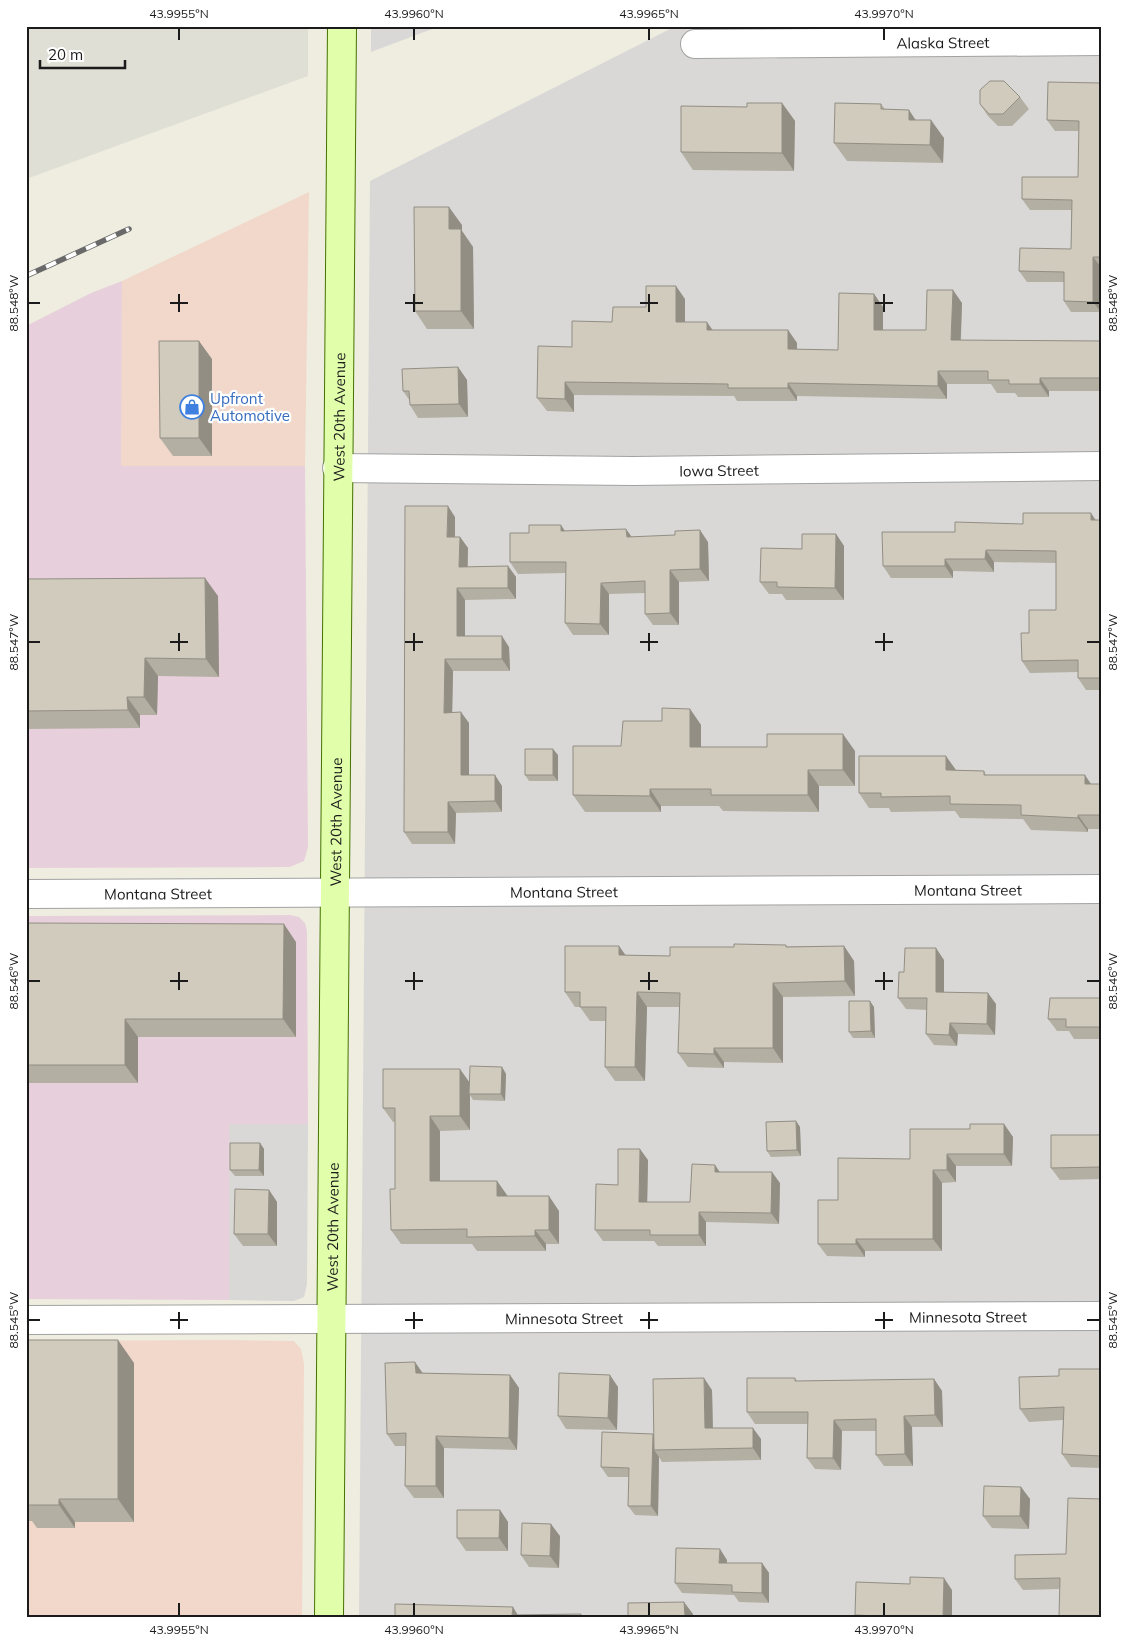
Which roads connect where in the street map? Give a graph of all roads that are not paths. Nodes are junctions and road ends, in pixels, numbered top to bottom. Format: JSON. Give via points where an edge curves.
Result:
{"nodes":[{"id":1,"x":342,"y":26,"type":"edge"},
{"id":2,"x":1101,"y":41,"type":"edge"},
{"id":3,"x":695,"y":44,"type":"dead end"},
{"id":4,"x":1101,"y":466,"type":"edge"},
{"id":5,"x":338,"y":468,"type":"junction"},
{"id":6,"x":1101,"y":889,"type":"edge"},
{"id":7,"x":26,"y":894,"type":"edge"},
{"id":8,"x":336,"y":894,"type":"junction"},
{"id":9,"x":1101,"y":1316,"type":"edge"},
{"id":10,"x":26,"y":1320,"type":"edge"},
{"id":11,"x":332,"y":1320,"type":"junction"},
{"id":12,"x":329,"y":1617,"type":"edge"}],
"edges":[{"from":1,"to":5,"type":"main road","name":"West 20th Avenue"},
{"from":2,"to":3,"type":"street","name":"Alaska Street"},
{"from":4,"to":5,"type":"street","name":"Iowa Street","via":[[633,471]]},
{"from":5,"to":8,"type":"main road","name":"West 20th Avenue"},
{"from":6,"to":8,"type":"street","name":"Montana Street"},
{"from":7,"to":8,"type":"street","name":"Montana Street"},
{"from":8,"to":11,"type":"main road","name":"West 20th Avenue"},
{"from":9,"to":11,"type":"street","name":"Minnesota Street"},
{"from":10,"to":11,"type":"street","name":"Minnesota Street"},
{"from":11,"to":12,"type":"main road","name":"West 20th Avenue"}]}
